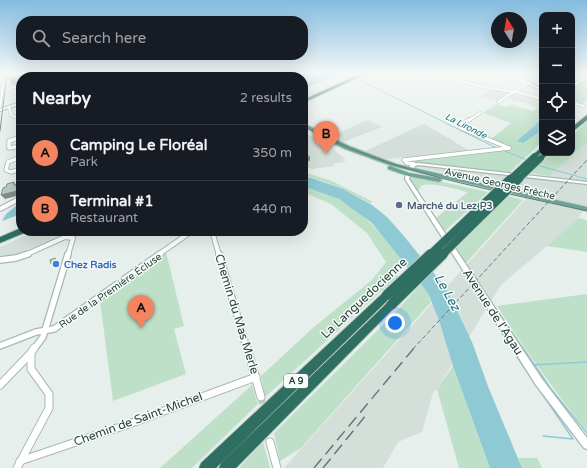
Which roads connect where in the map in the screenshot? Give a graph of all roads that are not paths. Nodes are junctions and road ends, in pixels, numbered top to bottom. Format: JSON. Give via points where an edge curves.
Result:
{"nodes":[{"id":1,"x":2,"y":95,"type":"edge"},
{"id":2,"x":318,"y":95,"type":"edge"},
{"id":3,"x":508,"y":95,"type":"edge"},
{"id":4,"x":527,"y":95,"type":"edge"},
{"id":5,"x":539,"y":98,"type":"edge"},
{"id":6,"x":308,"y":100,"type":"edge"},
{"id":7,"x":498,"y":102,"type":"dead end"},
{"id":8,"x":575,"y":104,"type":"edge"},
{"id":9,"x":16,"y":105,"type":"edge"},
{"id":10,"x":9,"y":107,"type":"junction"},
{"id":11,"x":0,"y":108,"type":"edge"},
{"id":12,"x":585,"y":108,"type":"edge"},
{"id":13,"x":480,"y":113,"type":"dead end"},
{"id":14,"x":587,"y":117,"type":"edge"},
{"id":15,"x":16,"y":118,"type":"edge"},
{"id":16,"x":575,"y":120,"type":"edge"},
{"id":17,"x":308,"y":127,"type":"edge"},
{"id":18,"x":575,"y":127,"type":"edge"},
{"id":19,"x":308,"y":132,"type":"edge"},
{"id":20,"x":16,"y":139,"type":"edge"},
{"id":21,"x":16,"y":147,"type":"edge"},
{"id":22,"x":540,"y":156,"type":"edge"},
{"id":23,"x":16,"y":159,"type":"edge"},
{"id":24,"x":411,"y":169,"type":"junction"},
{"id":25,"x":16,"y":170,"type":"edge"},
{"id":26,"x":587,"y":183,"type":"edge"},
{"id":27,"x":16,"y":201,"type":"edge"},
{"id":28,"x":1,"y":209,"type":"edge"},
{"id":29,"x":587,"y":209,"type":"edge"},
{"id":30,"x":587,"y":213,"type":"edge"},
{"id":31,"x":0,"y":214,"type":"edge"},
{"id":32,"x":16,"y":229,"type":"edge"},
{"id":33,"x":16,"y":233,"type":"edge"},
{"id":34,"x":185,"y":236,"type":"edge"},
{"id":35,"x":214,"y":236,"type":"edge"},
{"id":36,"x":2,"y":237,"type":"edge"},
{"id":37,"x":0,"y":260,"type":"edge"},
{"id":38,"x":389,"y":300,"type":"junction"},
{"id":39,"x":44,"y":331,"type":"junction"},
{"id":40,"x":0,"y":346,"type":"edge"},
{"id":41,"x":31,"y":353,"type":"junction"},
{"id":42,"x":256,"y":377,"type":"junction"},
{"id":43,"x":0,"y":385,"type":"edge"},
{"id":44,"x":261,"y":397,"type":"tunnel mouth"},
{"id":45,"x":270,"y":442,"type":"dead end"},
{"id":46,"x":587,"y":445,"type":"edge"},
{"id":47,"x":20,"y":460,"type":"junction"},
{"id":48,"x":16,"y":468,"type":"edge"},
{"id":49,"x":206,"y":468,"type":"edge"},
{"id":50,"x":226,"y":468,"type":"edge"},
{"id":51,"x":276,"y":468,"type":"edge"}],
"edges":[{"from":1,"to":11,"type":"street"},
{"from":2,"to":6,"type":"highway"},
{"from":3,"to":7,"type":"street"},
{"from":4,"to":5,"type":"street"},
{"from":8,"to":12,"type":"street"},
{"from":9,"to":10,"type":"street"},
{"from":10,"to":11,"type":"street"},
{"from":10,"to":15,"type":"street","via":[[10,115]]},
{"from":12,"to":16,"type":"highway"},
{"from":13,"to":24,"type":"street","via":[[460,126],[509,148],[404,160]]},
{"from":14,"to":18,"type":"highway"},
{"from":17,"to":24,"type":"main road","name":"Avenue Georges Frêche","via":[[339,144]]},
{"from":19,"to":24,"type":"main road","name":"Avenue Georges Frêche","via":[[367,160]]},
{"from":20,"to":21,"type":"street","via":[[9,141],[8,148]]},
{"from":22,"to":38,"type":"highway","name":"La Languedocienne","number":"A 9","bridge":true},
{"from":23,"to":25,"type":"street","via":[[7,162],[6,171]]},
{"from":24,"to":26,"type":"street","via":[[504,172]]},
{"from":24,"to":29,"type":"main road","name":"Avenue Georges Frêche"},
{"from":24,"to":30,"type":"main road","name":"Avenue Georges Frêche"},
{"from":24,"to":46,"type":"street","name":"Avenue de l'Agau","via":[[407,179],[460,263],[539,382]]},
{"from":27,"to":28,"type":"street"},
{"from":28,"to":31,"type":"street"},
{"from":32,"to":36,"type":"highway"},
{"from":33,"to":36,"type":"highway"},
{"from":34,"to":39,"type":"street","name":"Rue de la Première Écluse","via":[[54,329]]},
{"from":35,"to":42,"type":"street","name":"Chemin du Mas Merle"},
{"from":37,"to":39,"type":"street","via":[[19,257],[65,237],[73,238]]},
{"from":38,"to":49,"type":"highway","name":"La Languedocienne","number":"A 9"},
{"from":38,"to":50,"type":"highway","name":"La Languedocienne","number":"A 9"},
{"from":39,"to":40,"type":"street","name":"Rue de la Première Écluse"},
{"from":39,"to":41,"type":"street"},
{"from":41,"to":43,"type":"street"},
{"from":41,"to":47,"type":"street","via":[[31,369],[49,394],[49,408]]},
{"from":42,"to":44,"type":"street","name":"Chemin du Mas Merle"},
{"from":42,"to":47,"type":"street","name":"Chemin de Saint-Michel","via":[[126,425]]},
{"from":45,"to":51,"type":"street"},
{"from":47,"to":48,"type":"street"}]}
